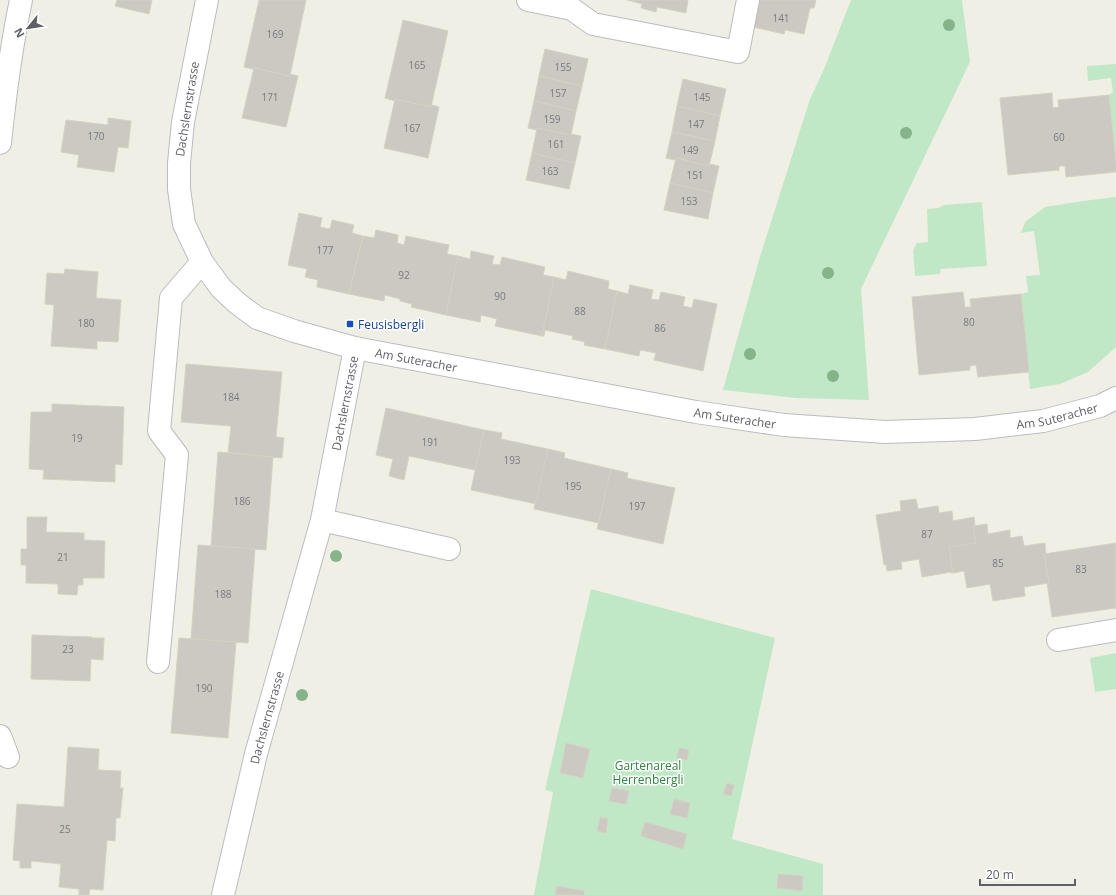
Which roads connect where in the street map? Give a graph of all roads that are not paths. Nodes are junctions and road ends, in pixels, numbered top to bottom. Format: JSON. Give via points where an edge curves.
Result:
{"nodes":[{"id":1,"x":22,"y":0,"type":"edge"},
{"id":2,"x":207,"y":0,"type":"edge"},
{"id":3,"x":528,"y":0,"type":"edge"},
{"id":4,"x":748,"y":0,"type":"edge"},
{"id":5,"x":0,"y":143,"type":"edge"},
{"id":6,"x":202,"y":262,"type":"junction"},
{"id":7,"x":355,"y":348,"type":"junction"},
{"id":8,"x":1116,"y":398,"type":"edge"},
{"id":9,"x":321,"y":525,"type":"junction"},
{"id":10,"x":449,"y":549,"type":"dead end"},
{"id":11,"x":1116,"y":630,"type":"edge"},
{"id":12,"x":1058,"y":640,"type":"dead end"},
{"id":13,"x":158,"y":662,"type":"dead end"},
{"id":14,"x":0,"y":736,"type":"edge"},
{"id":15,"x":8,"y":757,"type":"dead end"},
{"id":16,"x":223,"y":895,"type":"edge"}],
"edges":[{"from":1,"to":5,"type":"street"},
{"from":2,"to":6,"type":"street","name":"Dachslernstrasse","via":[[183,122],[179,163],[179,189],[184,224]]},
{"from":3,"to":4,"type":"street","via":[[572,9],[594,24],[738,52]]},
{"from":6,"to":7,"type":"street","name":"Dachslernstrasse","via":[[221,288],[257,318]]},
{"from":6,"to":13,"type":"street","via":[[171,298],[159,431],[177,455]]},
{"from":7,"to":8,"type":"street","name":"Am Suteracher","via":[[696,412],[784,425],[885,432],[975,429],[1043,421],[1100,406]]},
{"from":7,"to":9,"type":"street","name":"Dachslernstrasse"},
{"from":9,"to":10,"type":"street"},
{"from":9,"to":16,"type":"street","name":"Dachslernstrasse","via":[[256,754]]},
{"from":11,"to":12,"type":"street"},
{"from":14,"to":15,"type":"street"}]}
